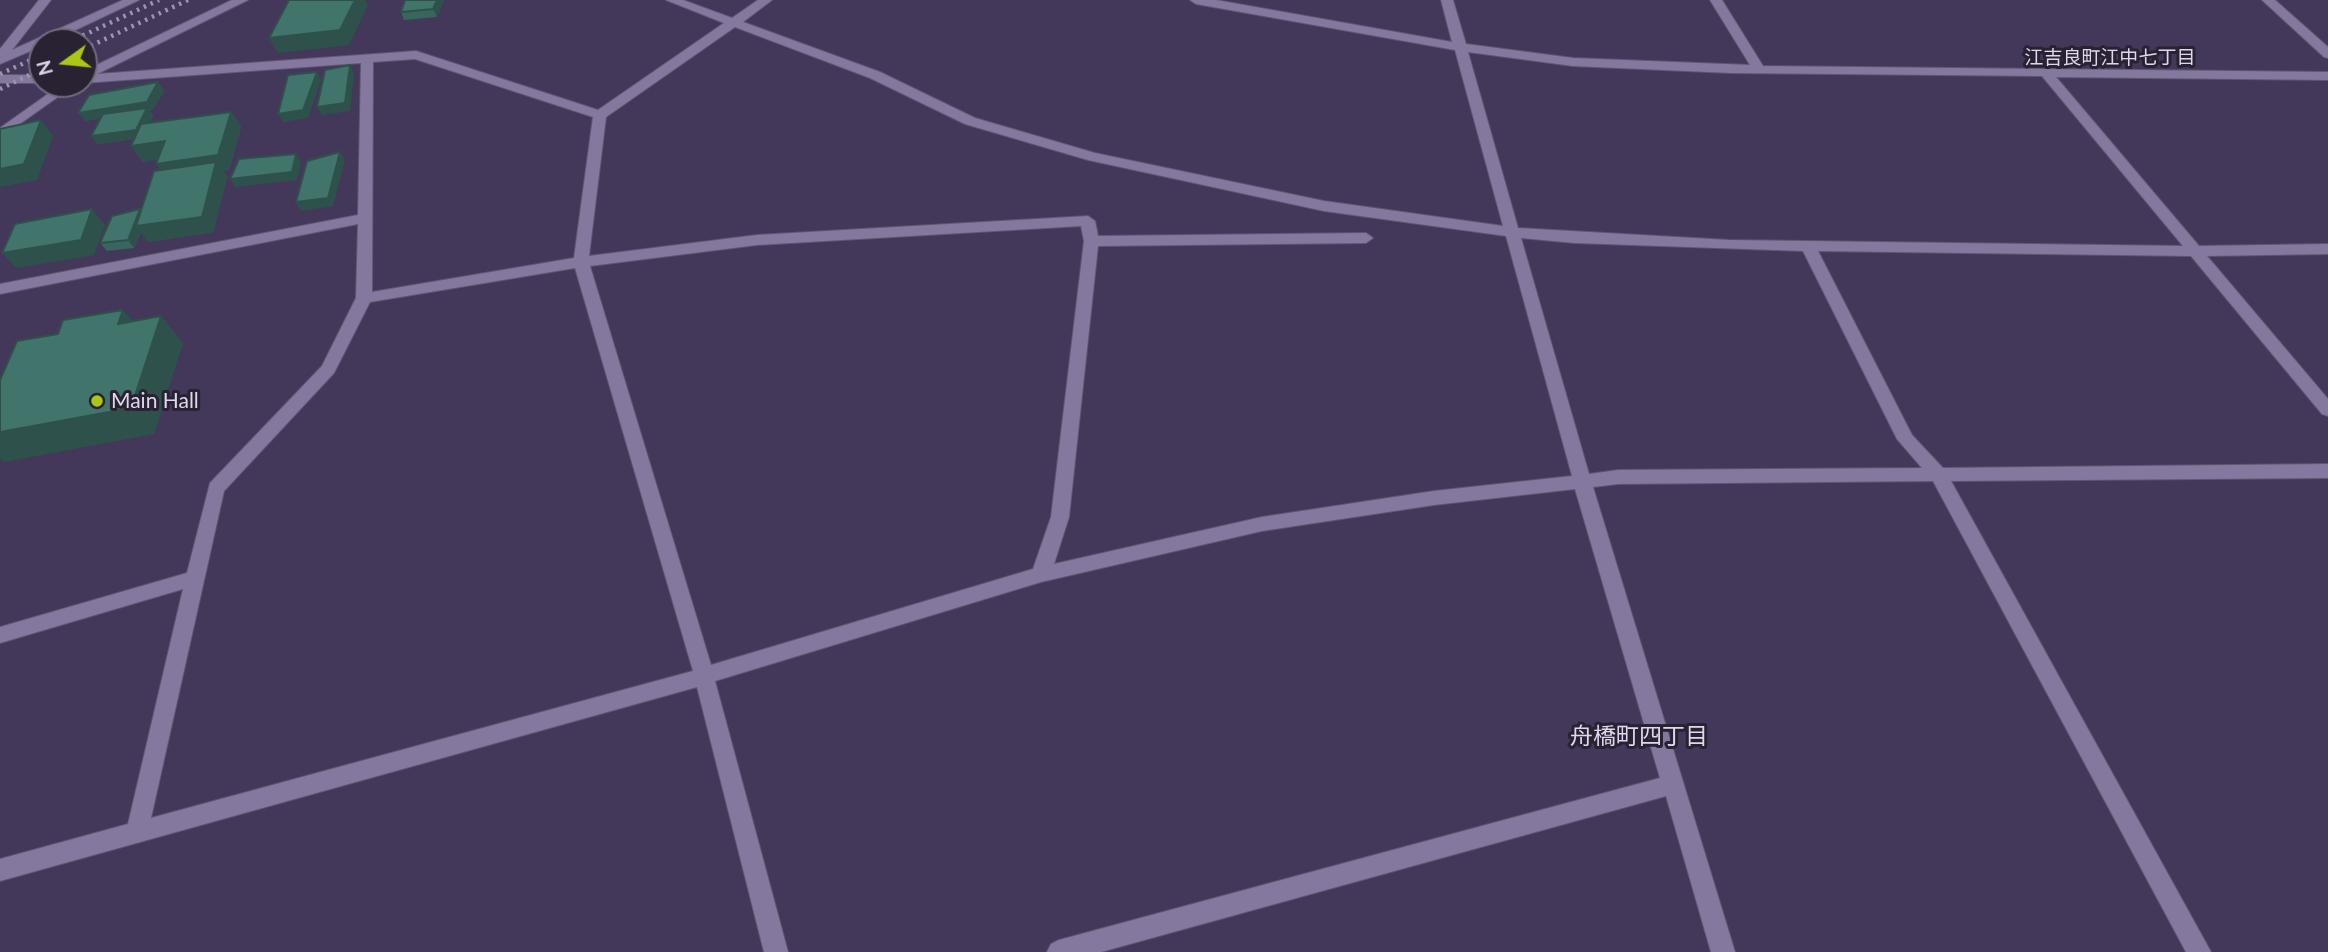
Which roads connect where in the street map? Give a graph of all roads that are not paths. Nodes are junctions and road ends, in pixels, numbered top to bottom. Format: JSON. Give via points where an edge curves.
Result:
{"nodes":[{"id":1,"x":45,"y":0,"type":"edge"},
{"id":2,"x":133,"y":0,"type":"edge"},
{"id":3,"x":242,"y":0,"type":"edge"},
{"id":4,"x":672,"y":0,"type":"edge"},
{"id":5,"x":766,"y":0,"type":"edge"},
{"id":6,"x":1196,"y":0,"type":"edge"},
{"id":7,"x":1447,"y":0,"type":"edge"},
{"id":8,"x":1716,"y":0,"type":"edge"},
{"id":9,"x":2268,"y":0,"type":"edge"},
{"id":10,"x":1263,"y":6,"type":"edge"},
{"id":11,"x":731,"y":23,"type":"junction"},
{"id":12,"x":1461,"y":47,"type":"junction"},
{"id":13,"x":2328,"y":54,"type":"edge"},
{"id":14,"x":0,"y":58,"type":"edge"},
{"id":15,"x":367,"y":58,"type":"junction"},
{"id":16,"x":1759,"y":69,"type":"junction"},
{"id":17,"x":98,"y":70,"type":"edge"},
{"id":18,"x":2047,"y":74,"type":"junction"},
{"id":19,"x":98,"y":76,"type":"edge"},
{"id":20,"x":2328,"y":76,"type":"edge"},
{"id":21,"x":0,"y":79,"type":"edge"},
{"id":22,"x":28,"y":79,"type":"edge"},
{"id":23,"x":50,"y":98,"type":"edge"},
{"id":24,"x":600,"y":115,"type":"junction"},
{"id":25,"x":0,"y":134,"type":"edge"},
{"id":26,"x":365,"y":218,"type":"junction"},
{"id":27,"x":1512,"y":232,"type":"junction"},
{"id":28,"x":1366,"y":238,"type":"dead end"},
{"id":29,"x":1091,"y":241,"type":"junction"},
{"id":30,"x":1808,"y":246,"type":"junction"},
{"id":31,"x":2328,"y":249,"type":"edge"},
{"id":32,"x":2193,"y":251,"type":"junction"},
{"id":33,"x":581,"y":262,"type":"junction"},
{"id":34,"x":0,"y":289,"type":"edge"},
{"id":35,"x":364,"y":298,"type":"junction"},
{"id":36,"x":2328,"y":411,"type":"edge"},
{"id":37,"x":2328,"y":471,"type":"edge"},
{"id":38,"x":1938,"y":474,"type":"junction"},
{"id":39,"x":1582,"y":481,"type":"junction"},
{"id":40,"x":1041,"y":574,"type":"junction"},
{"id":41,"x":195,"y":578,"type":"junction"},
{"id":42,"x":0,"y":635,"type":"edge"},
{"id":43,"x":704,"y":676,"type":"junction"},
{"id":44,"x":1673,"y":784,"type":"junction"},
{"id":45,"x":136,"y":833,"type":"junction"},
{"id":46,"x":0,"y":870,"type":"edge"},
{"id":47,"x":776,"y":952,"type":"edge"},
{"id":48,"x":1059,"y":952,"type":"edge"},
{"id":49,"x":1723,"y":952,"type":"edge"},
{"id":50,"x":2199,"y":952,"type":"edge"}],
"edges":[{"from":1,"to":14,"type":"street"},
{"from":2,"to":14,"type":"street"},
{"from":3,"to":17,"type":"street"},
{"from":4,"to":11,"type":"street"},
{"from":5,"to":11,"type":"street"},
{"from":6,"to":10,"type":"street"},
{"from":7,"to":12,"type":"street"},
{"from":8,"to":16,"type":"street"},
{"from":9,"to":13,"type":"street"},
{"from":10,"to":12,"type":"street"},
{"from":11,"to":24,"type":"street"},
{"from":11,"to":27,"type":"street","via":[[875,75],[971,121],[1093,157],[1324,206]]},
{"from":12,"to":16,"type":"street","via":[[1573,62]]},
{"from":12,"to":27,"type":"street"},
{"from":15,"to":19,"type":"street"},
{"from":15,"to":24,"type":"street","via":[[416,55]]},
{"from":15,"to":26,"type":"street"},
{"from":16,"to":18,"type":"street"},
{"from":18,"to":20,"type":"street"},
{"from":18,"to":32,"type":"street"},
{"from":21,"to":22,"type":"street"},
{"from":23,"to":25,"type":"street"},
{"from":24,"to":33,"type":"street"},
{"from":26,"to":34,"type":"street"},
{"from":26,"to":35,"type":"street"},
{"from":27,"to":30,"type":"street"},
{"from":27,"to":39,"type":"street"},
{"from":28,"to":29,"type":"street"},
{"from":29,"to":33,"type":"street","via":[[1088,221],[757,240]]},
{"from":29,"to":40,"type":"street","via":[[1060,517]]},
{"from":30,"to":32,"type":"street"},
{"from":30,"to":38,"type":"street","via":[[1906,439]]},
{"from":31,"to":32,"type":"street"},
{"from":32,"to":36,"type":"street"},
{"from":33,"to":35,"type":"street"},
{"from":33,"to":43,"type":"street"},
{"from":35,"to":41,"type":"street","via":[[328,369],[216,488]]},
{"from":37,"to":38,"type":"street"},
{"from":38,"to":39,"type":"street"},
{"from":38,"to":50,"type":"street"},
{"from":39,"to":40,"type":"street","via":[[1262,524]]},
{"from":39,"to":44,"type":"street"},
{"from":40,"to":43,"type":"street"},
{"from":41,"to":42,"type":"street"},
{"from":41,"to":45,"type":"street"},
{"from":43,"to":45,"type":"street"},
{"from":43,"to":47,"type":"street"},
{"from":44,"to":48,"type":"street"},
{"from":44,"to":49,"type":"street"},
{"from":45,"to":46,"type":"street"}]}
